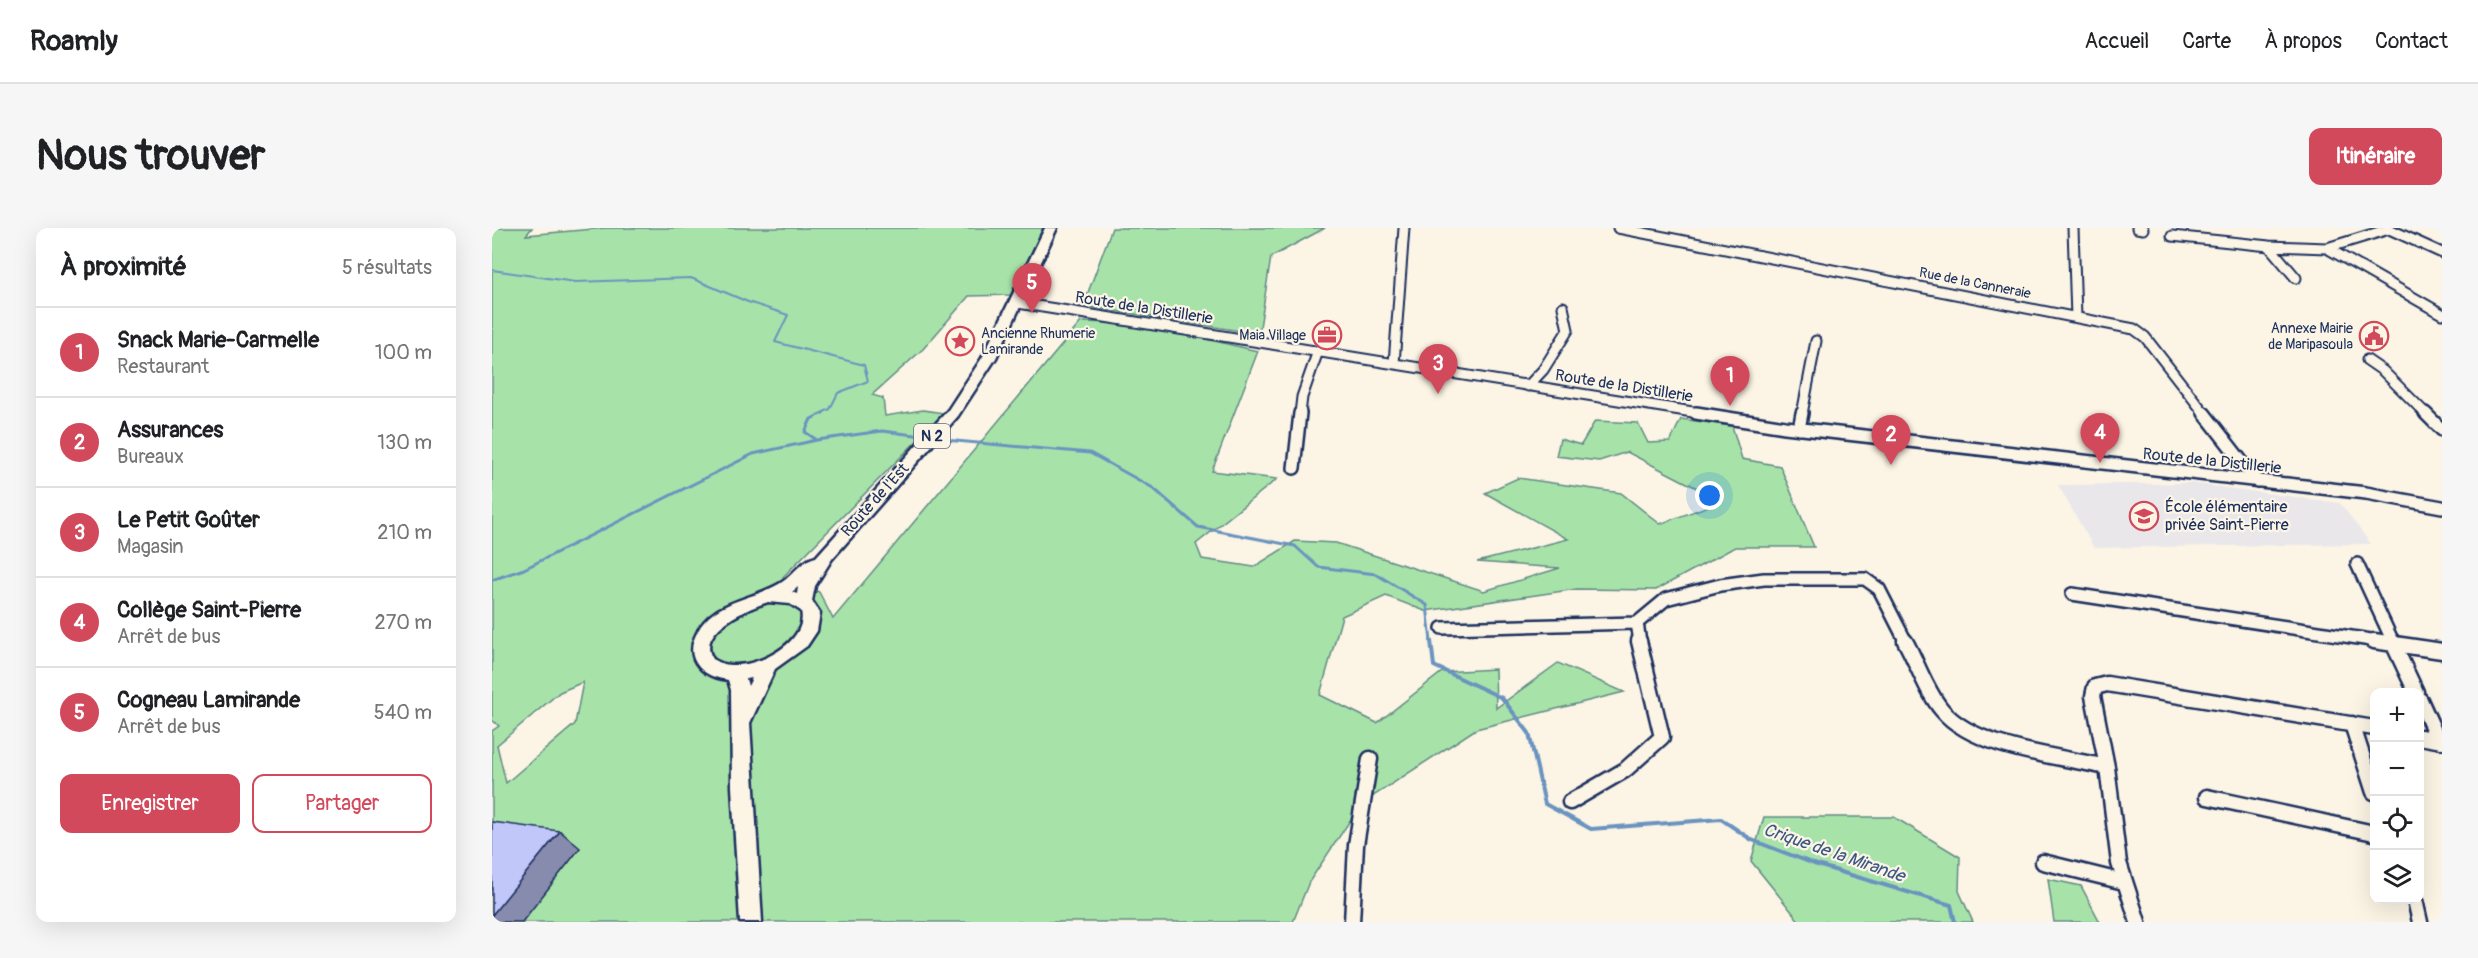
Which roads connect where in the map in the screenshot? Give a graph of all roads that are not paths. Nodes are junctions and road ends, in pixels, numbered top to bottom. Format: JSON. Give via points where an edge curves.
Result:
{"nodes":[{"id":1,"x":1052,"y":228,"type":"edge"},
{"id":2,"x":1404,"y":228,"type":"edge"},
{"id":3,"x":1618,"y":228,"type":"edge"},
{"id":4,"x":2073,"y":228,"type":"edge"},
{"id":5,"x":2388,"y":228,"type":"edge"},
{"id":6,"x":2172,"y":236,"type":"dead end"},
{"id":7,"x":2269,"y":246,"type":"junction"},
{"id":8,"x":2327,"y":248,"type":"junction"},
{"id":9,"x":2442,"y":253,"type":"edge"},
{"id":10,"x":2296,"y":278,"type":"dead end"},
{"id":11,"x":1018,"y":303,"type":"junction"},
{"id":12,"x":1563,"y":307,"type":"dead end"},
{"id":13,"x":2442,"y":314,"type":"edge"},
{"id":14,"x":2076,"y":317,"type":"junction"},
{"id":15,"x":1816,"y":341,"type":"dead end"},
{"id":16,"x":1318,"y":351,"type":"junction"},
{"id":17,"x":2367,"y":360,"type":"dead end"},
{"id":18,"x":1394,"y":364,"type":"junction"},
{"id":19,"x":1528,"y":386,"type":"junction"},
{"id":20,"x":1798,"y":429,"type":"junction"},
{"id":21,"x":2442,"y":430,"type":"edge"},
{"id":22,"x":1293,"y":468,"type":"dead end"},
{"id":23,"x":2257,"y":481,"type":"junction"},
{"id":24,"x":2442,"y":507,"type":"edge"},
{"id":25,"x":826,"y":555,"type":"junction"},
{"id":26,"x":2357,"y":564,"type":"dead end"},
{"id":27,"x":2072,"y":594,"type":"dead end"},
{"id":28,"x":768,"y":596,"type":"junction"},
{"id":29,"x":803,"y":602,"type":"junction"},
{"id":30,"x":1637,"y":622,"type":"junction"},
{"id":31,"x":1442,"y":628,"type":"dead end"},
{"id":32,"x":2393,"y":644,"type":"junction"},
{"id":33,"x":2442,"y":651,"type":"edge"},
{"id":34,"x":768,"y":665,"type":"junction"},
{"id":35,"x":735,"y":673,"type":"junction"},
{"id":36,"x":2414,"y":688,"type":"edge"},
{"id":37,"x":2424,"y":708,"type":"edge"},
{"id":38,"x":2352,"y":724,"type":"junction"},
{"id":39,"x":742,"y":726,"type":"junction"},
{"id":40,"x":2370,"y":727,"type":"edge"},
{"id":41,"x":2424,"y":738,"type":"edge"},
{"id":42,"x":2440,"y":741,"type":"edge"},
{"id":43,"x":1370,"y":759,"type":"dead end"},
{"id":44,"x":2107,"y":767,"type":"junction"},
{"id":45,"x":2370,"y":780,"type":"edge"},
{"id":46,"x":2207,"y":797,"type":"dead end"},
{"id":47,"x":1570,"y":802,"type":"dead end"},
{"id":48,"x":2370,"y":832,"type":"edge"},
{"id":49,"x":2043,"y":862,"type":"dead end"},
{"id":50,"x":2124,"y":882,"type":"junction"},
{"id":51,"x":2416,"y":904,"type":"edge"},
{"id":52,"x":751,"y":922,"type":"edge"},
{"id":53,"x":1352,"y":922,"type":"edge"},
{"id":54,"x":2138,"y":922,"type":"edge"},
{"id":55,"x":2420,"y":922,"type":"edge"}],
"edges":[{"from":1,"to":11,"type":"main road","name":"Route de l'Est","number":"N 2"},
{"from":2,"to":18,"type":"street"},
{"from":3,"to":14,"type":"street","name":"Rue de la Canneraie"},
{"from":4,"to":14,"type":"street"},
{"from":5,"to":8,"type":"street"},
{"from":5,"to":9,"type":"street"},
{"from":6,"to":7,"type":"street"},
{"from":7,"to":8,"type":"street"},
{"from":7,"to":10,"type":"street"},
{"from":8,"to":13,"type":"street"},
{"from":11,"to":16,"type":"street","name":"Route de la Distillerie"},
{"from":11,"to":25,"type":"main road","name":"Route de l'Est","number":"N 2","via":[[989,358],[952,413]]},
{"from":12,"to":19,"type":"street","via":[[1568,330],[1546,366]]},
{"from":14,"to":23,"type":"street","name":"Rue de la Canneraie","via":[[2134,329],[2145,337]]},
{"from":15,"to":20,"type":"street"},
{"from":16,"to":18,"type":"street","name":"Route de la Distillerie"},
{"from":16,"to":22,"type":"street","via":[[1302,396]]},
{"from":17,"to":21,"type":"street"},
{"from":18,"to":19,"type":"street","name":"Route de la Distillerie"},
{"from":19,"to":20,"type":"street","name":"Route de la Distillerie"},
{"from":20,"to":23,"type":"street","name":"Route de la Distillerie"},
{"from":23,"to":24,"type":"street","name":"Route de la Distillerie","via":[[2366,493]]},
{"from":25,"to":28,"type":"main road","name":"Route de l'Est","number":"N 2","via":[[786,588]]},
{"from":25,"to":29,"type":"main road","name":"Route de l'Est","number":"N 2","via":[[807,585]]},
{"from":26,"to":32,"type":"street"},
{"from":27,"to":32,"type":"street"},
{"from":28,"to":29,"type":"main road","number":"N 2","via":[[794,597]]},
{"from":28,"to":35,"type":"main road","number":"N 2","via":[[728,612],[708,629],[702,641],[700,652],[704,661],[721,672]]},
{"from":29,"to":34,"type":"main road","number":"N 2","via":[[811,617],[804,638]]},
{"from":30,"to":31,"type":"street"},
{"from":30,"to":44,"type":"street","via":[[1666,599],[1720,585],[1764,579],[1865,579],[1879,589],[1917,668],[1940,708],[1958,727],[1982,740]]},
{"from":30,"to":47,"type":"street","via":[[1662,737],[1625,770]]},
{"from":32,"to":33,"type":"street"},
{"from":32,"to":36,"type":"street"},
{"from":34,"to":35,"type":"main road","number":"N 2"},
{"from":34,"to":39,"type":"main road"},
{"from":35,"to":39,"type":"main road"},
{"from":37,"to":42,"type":"street"},
{"from":38,"to":40,"type":"street"},
{"from":38,"to":44,"type":"street","via":[[2107,684],[2095,687],[2093,696]]},
{"from":38,"to":45,"type":"street"},
{"from":39,"to":52,"type":"main road"},
{"from":41,"to":42,"type":"street"},
{"from":43,"to":53,"type":"street","via":[[1356,845]]},
{"from":44,"to":50,"type":"street"},
{"from":46,"to":48,"type":"street"},
{"from":49,"to":50,"type":"street"},
{"from":50,"to":54,"type":"street"},
{"from":51,"to":55,"type":"street"}]}
